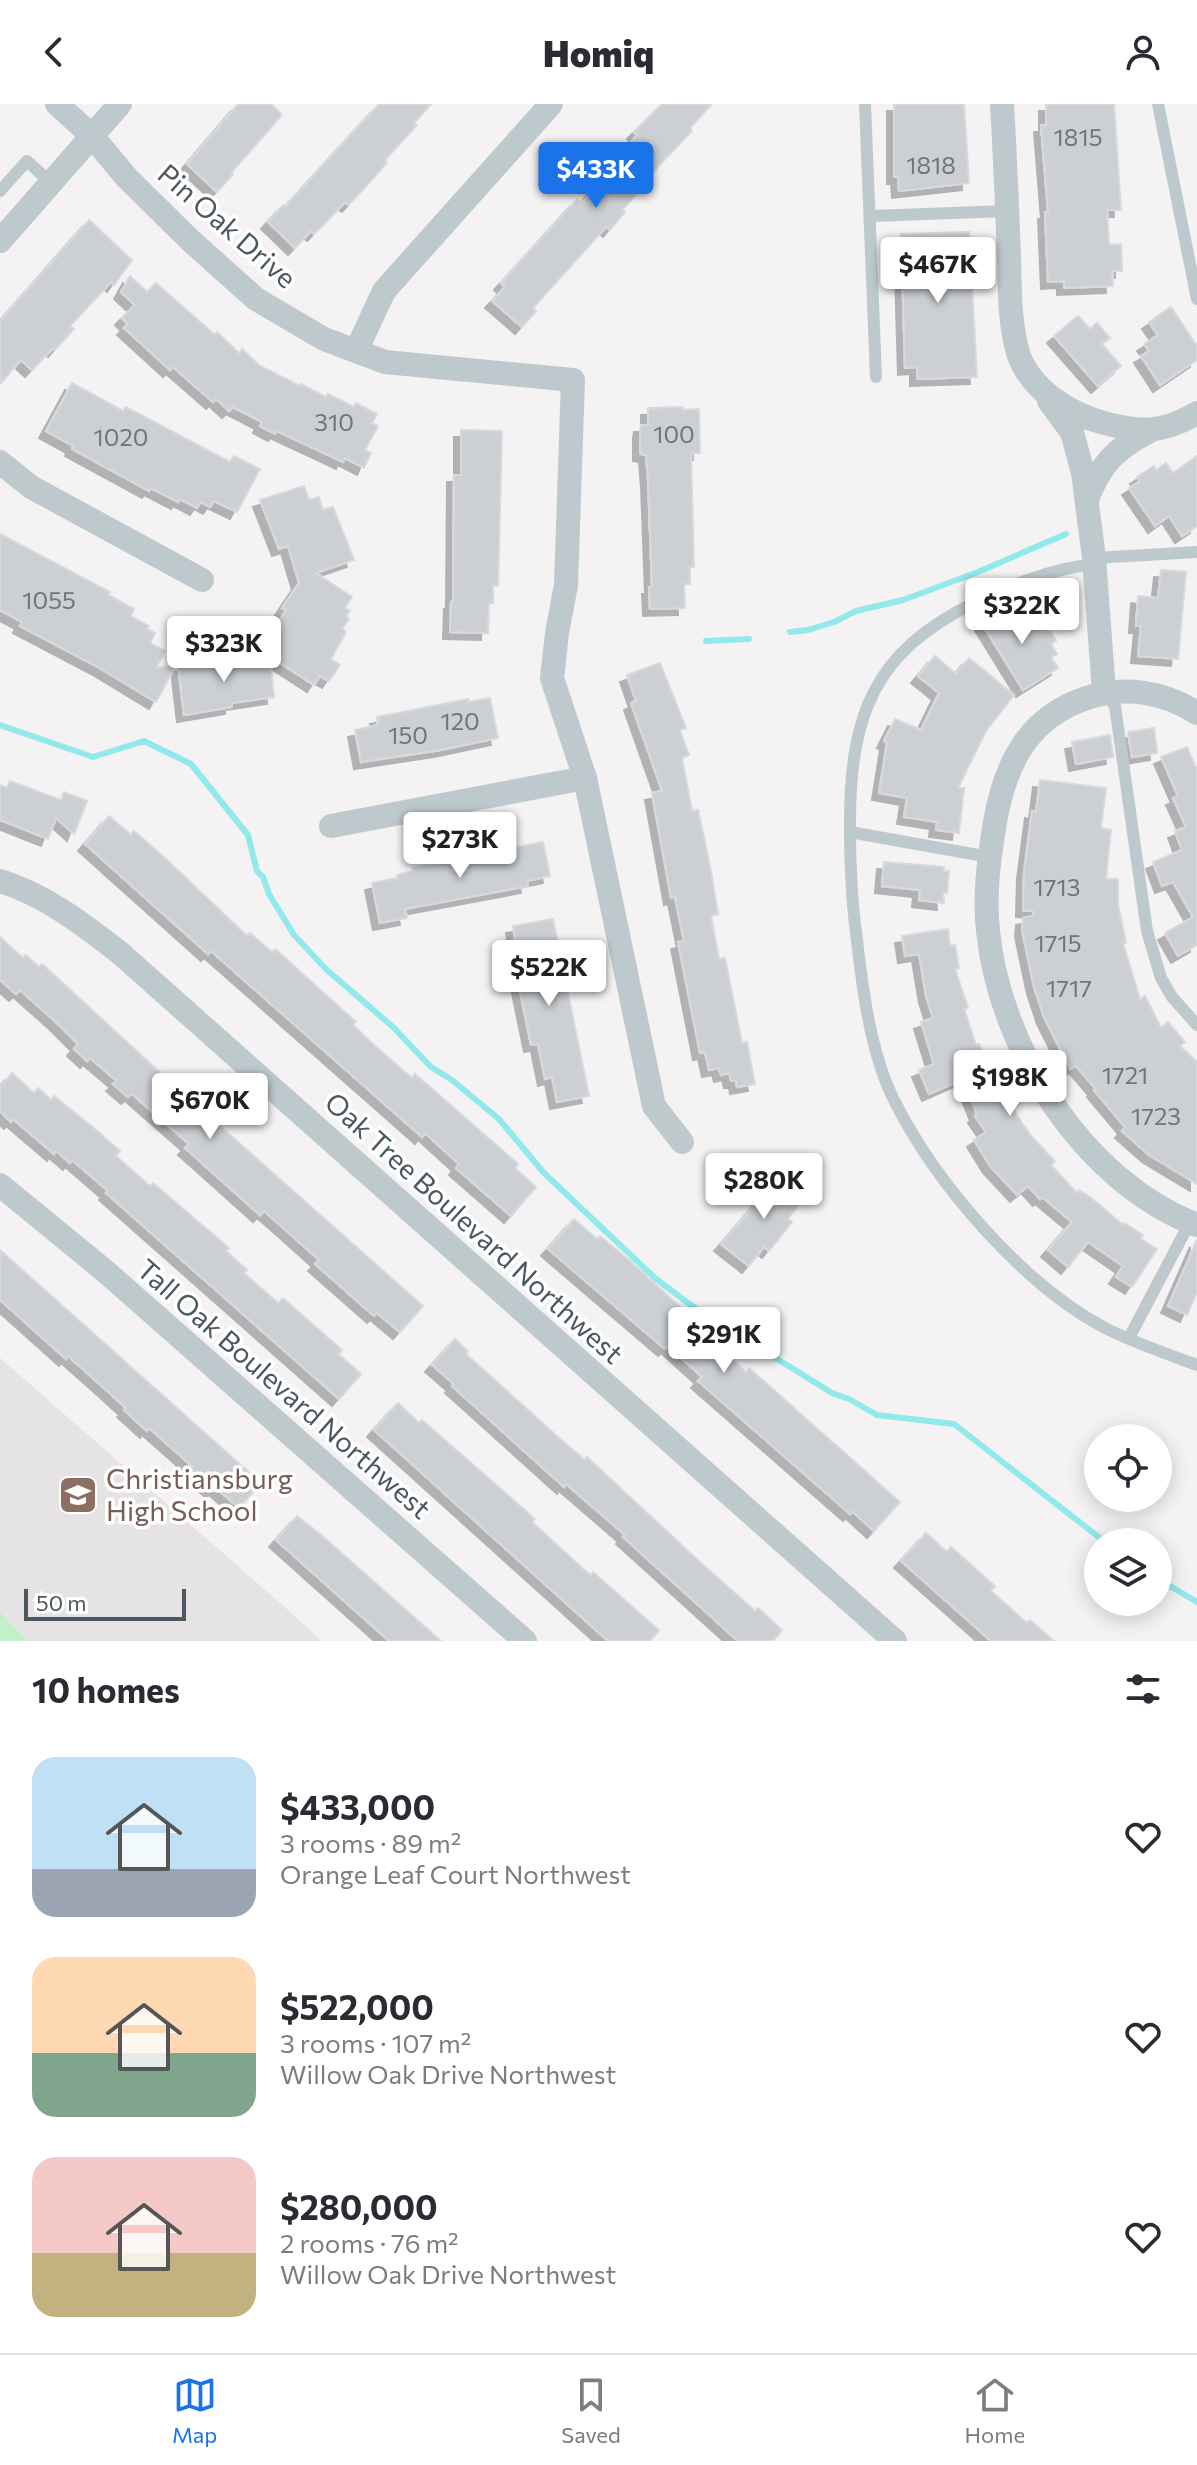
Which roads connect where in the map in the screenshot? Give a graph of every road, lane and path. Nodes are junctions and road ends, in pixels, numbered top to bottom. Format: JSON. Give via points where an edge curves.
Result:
{"nodes":[{"id":1,"x":57,"y":104,"type":"edge"},
{"id":2,"x":120,"y":104,"type":"edge"},
{"id":3,"x":551,"y":104,"type":"edge"},
{"id":4,"x":865,"y":104,"type":"edge"},
{"id":5,"x":1002,"y":104,"type":"edge"},
{"id":6,"x":1158,"y":104,"type":"edge"},
{"id":7,"x":92,"y":136,"type":"junction"},
{"id":8,"x":51,"y":183,"type":"junction"},
{"id":9,"x":0,"y":191,"type":"edge"},
{"id":10,"x":1007,"y":211,"type":"junction"},
{"id":11,"x":871,"y":216,"type":"junction"},
{"id":12,"x":0,"y":241,"type":"edge"},
{"id":13,"x":1197,"y":299,"type":"edge"},
{"id":14,"x":356,"y":351,"type":"junction"},
{"id":15,"x":876,"y":377,"type":"dead end"},
{"id":16,"x":1042,"y":391,"type":"junction"},
{"id":17,"x":1197,"y":413,"type":"edge"},
{"id":18,"x":1148,"y":432,"type":"junction"},
{"id":19,"x":0,"y":462,"type":"edge"},
{"id":20,"x":1087,"y":499,"type":"junction"},
{"id":21,"x":1197,"y":552,"type":"edge"},
{"id":22,"x":1094,"y":561,"type":"junction"},
{"id":23,"x":202,"y":580,"type":"dead end"},
{"id":24,"x":1104,"y":692,"type":"junction"},
{"id":25,"x":1197,"y":713,"type":"edge"},
{"id":26,"x":585,"y":778,"type":"junction"},
{"id":27,"x":331,"y":826,"type":"dead end"},
{"id":28,"x":850,"y":832,"type":"junction"},
{"id":29,"x":989,"y":857,"type":"junction"},
{"id":30,"x":0,"y":881,"type":"edge"},
{"id":31,"x":1197,"y":1025,"type":"edge"},
{"id":32,"x":682,"y":1142,"type":"dead end"},
{"id":33,"x":0,"y":1185,"type":"edge"},
{"id":34,"x":1193,"y":1223,"type":"edge"},
{"id":35,"x":1129,"y":1338,"type":"junction"},
{"id":36,"x":1197,"y":1365,"type":"edge"},
{"id":37,"x":525,"y":1641,"type":"edge"},
{"id":38,"x":895,"y":1641,"type":"edge"}],
"edges":[{"from":1,"to":7,"type":"street","name":"Pin Oak Drive"},
{"from":2,"to":7,"type":"street"},
{"from":3,"to":14,"type":"street","via":[[384,291]]},
{"from":4,"to":11,"type":"lane"},
{"from":5,"to":10,"type":"street"},
{"from":6,"to":13,"type":"lane"},
{"from":7,"to":8,"type":"street"},
{"from":7,"to":14,"type":"street","name":"Pin Oak Drive","via":[[196,247],[256,299],[324,339]]},
{"from":8,"to":9,"type":"lane","via":[[27,161]]},
{"from":8,"to":12,"type":"street"},
{"from":10,"to":11,"type":"lane"},
{"from":10,"to":16,"type":"street","via":[[1011,313],[1019,354]]},
{"from":11,"to":15,"type":"lane"},
{"from":14,"to":26,"type":"street","name":"Pin Oak Drive","via":[[385,362],[573,380],[566,585],[552,678]]},
{"from":16,"to":18,"type":"street","via":[[1098,421]]},
{"from":16,"to":20,"type":"street","via":[[1072,432]]},
{"from":17,"to":18,"type":"street"},
{"from":18,"to":20,"type":"street","via":[[1113,454]]},
{"from":19,"to":23,"type":"street","via":[[31,487]]},
{"from":20,"to":22,"type":"street"},
{"from":21,"to":22,"type":"lane"},
{"from":22,"to":24,"type":"street"},
{"from":22,"to":28,"type":"lane","via":[[998,591],[931,626],[900,655],[874,689],[855,740]]},
{"from":24,"to":25,"type":"street","via":[[1154,694]]},
{"from":24,"to":29,"type":"street","via":[[1059,709],[1020,749],[1004,784]]},
{"from":24,"to":31,"type":"lane","via":[[1115,706],[1141,903],[1154,957],[1172,997]]},
{"from":26,"to":27,"type":"street"},
{"from":26,"to":32,"type":"street","via":[[654,1106]]},
{"from":28,"to":29,"type":"lane"},
{"from":28,"to":35,"type":"lane","via":[[859,956],[874,1042],[894,1101],[930,1160],[996,1240],[1058,1296]]},
{"from":29,"to":34,"type":"street","via":[[990,953],[1022,1051],[1069,1125],[1094,1153],[1144,1195]]},
{"from":30,"to":38,"type":"street","name":"Oak Tree Boulevard Northwest","via":[[83,923],[120,953]]},
{"from":33,"to":37,"type":"street","name":"Tall Oak Boulevard Northwest"},
{"from":34,"to":35,"type":"lane"},
{"from":35,"to":36,"type":"lane"}]}
